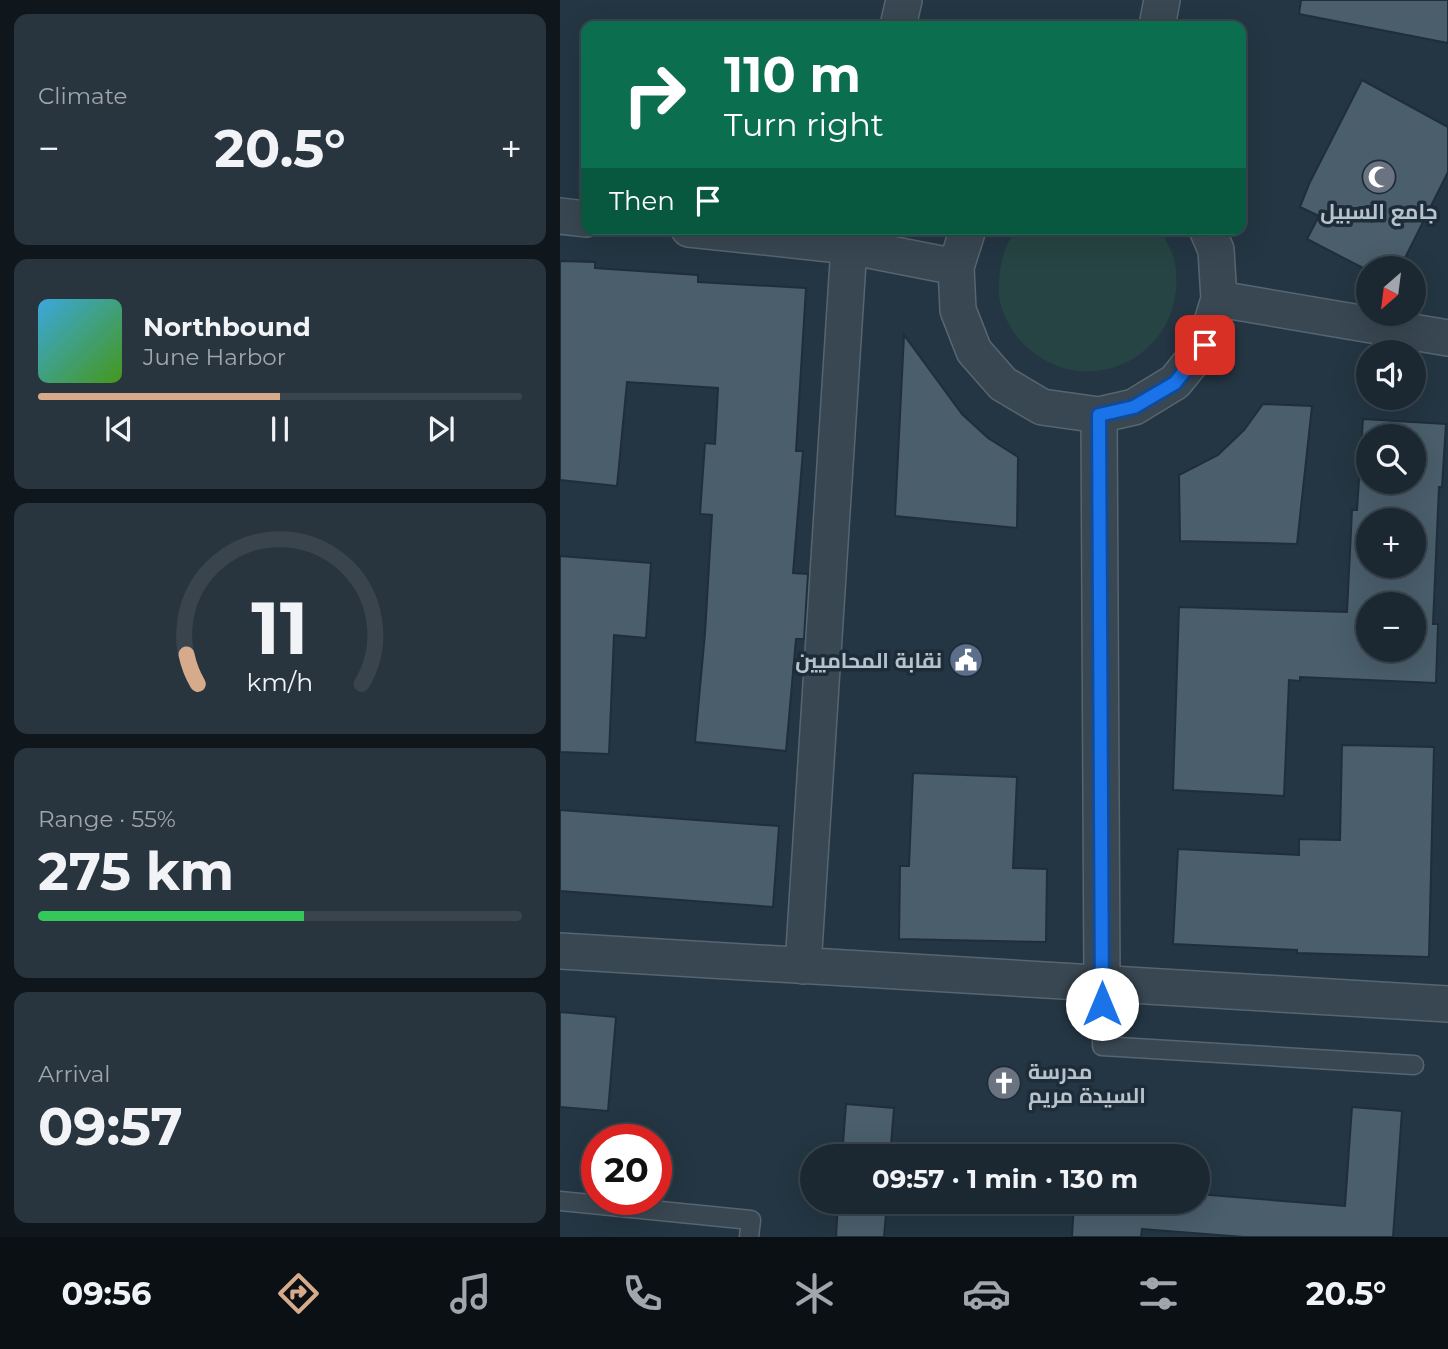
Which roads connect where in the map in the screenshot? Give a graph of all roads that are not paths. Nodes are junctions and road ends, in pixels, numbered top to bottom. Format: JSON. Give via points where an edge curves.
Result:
{"nodes":[{"id":1,"x":904,"y":0,"type":"edge"},
{"id":2,"x":1163,"y":0,"type":"edge"},
{"id":3,"x":899,"y":21,"type":"edge"},
{"id":4,"x":1158,"y":21,"type":"edge"},
{"id":5,"x":560,"y":216,"type":"edge"},
{"id":6,"x":581,"y":218,"type":"edge"},
{"id":7,"x":810,"y":235,"type":"edge"},
{"id":8,"x":966,"y":235,"type":"edge"},
{"id":9,"x":1209,"y":235,"type":"edge"},
{"id":10,"x":851,"y":237,"type":"edge"},
{"id":11,"x":956,"y":267,"type":"junction"},
{"id":12,"x":1219,"y":299,"type":"junction"},
{"id":13,"x":1448,"y":338,"type":"edge"},
{"id":14,"x":1099,"y":415,"type":"junction"},
{"id":15,"x":560,"y":951,"type":"edge"},
{"id":16,"x":803,"y":966,"type":"junction"},
{"id":17,"x":1102,"y":983,"type":"junction"},
{"id":18,"x":1448,"y":1004,"type":"edge"},
{"id":19,"x":1415,"y":1065,"type":"dead end"},
{"id":20,"x":560,"y":1201,"type":"edge"},
{"id":21,"x":749,"y":1237,"type":"edge"}],
"edges":[{"from":1,"to":3,"type":"street"},
{"from":2,"to":4,"type":"street"},
{"from":5,"to":6,"type":"street"},
{"from":7,"to":10,"type":"street"},
{"from":8,"to":11,"type":"street"},
{"from":9,"to":12,"type":"street","via":[[1216,250]]},
{"from":10,"to":11,"type":"street"},
{"from":10,"to":16,"type":"street"},
{"from":11,"to":14,"type":"street","via":[[958,310],[974,351],[1003,384],[1042,407]]},
{"from":12,"to":13,"type":"street"},
{"from":12,"to":14,"type":"street","via":[[1205,345],[1175,383],[1134,407]]},
{"from":14,"to":17,"type":"street"},
{"from":15,"to":16,"type":"street"},
{"from":16,"to":17,"type":"street"},
{"from":17,"to":18,"type":"street"},
{"from":17,"to":19,"type":"lane","via":[[1102,1046]]},
{"from":20,"to":21,"type":"lane","via":[[751,1220]]}]}
